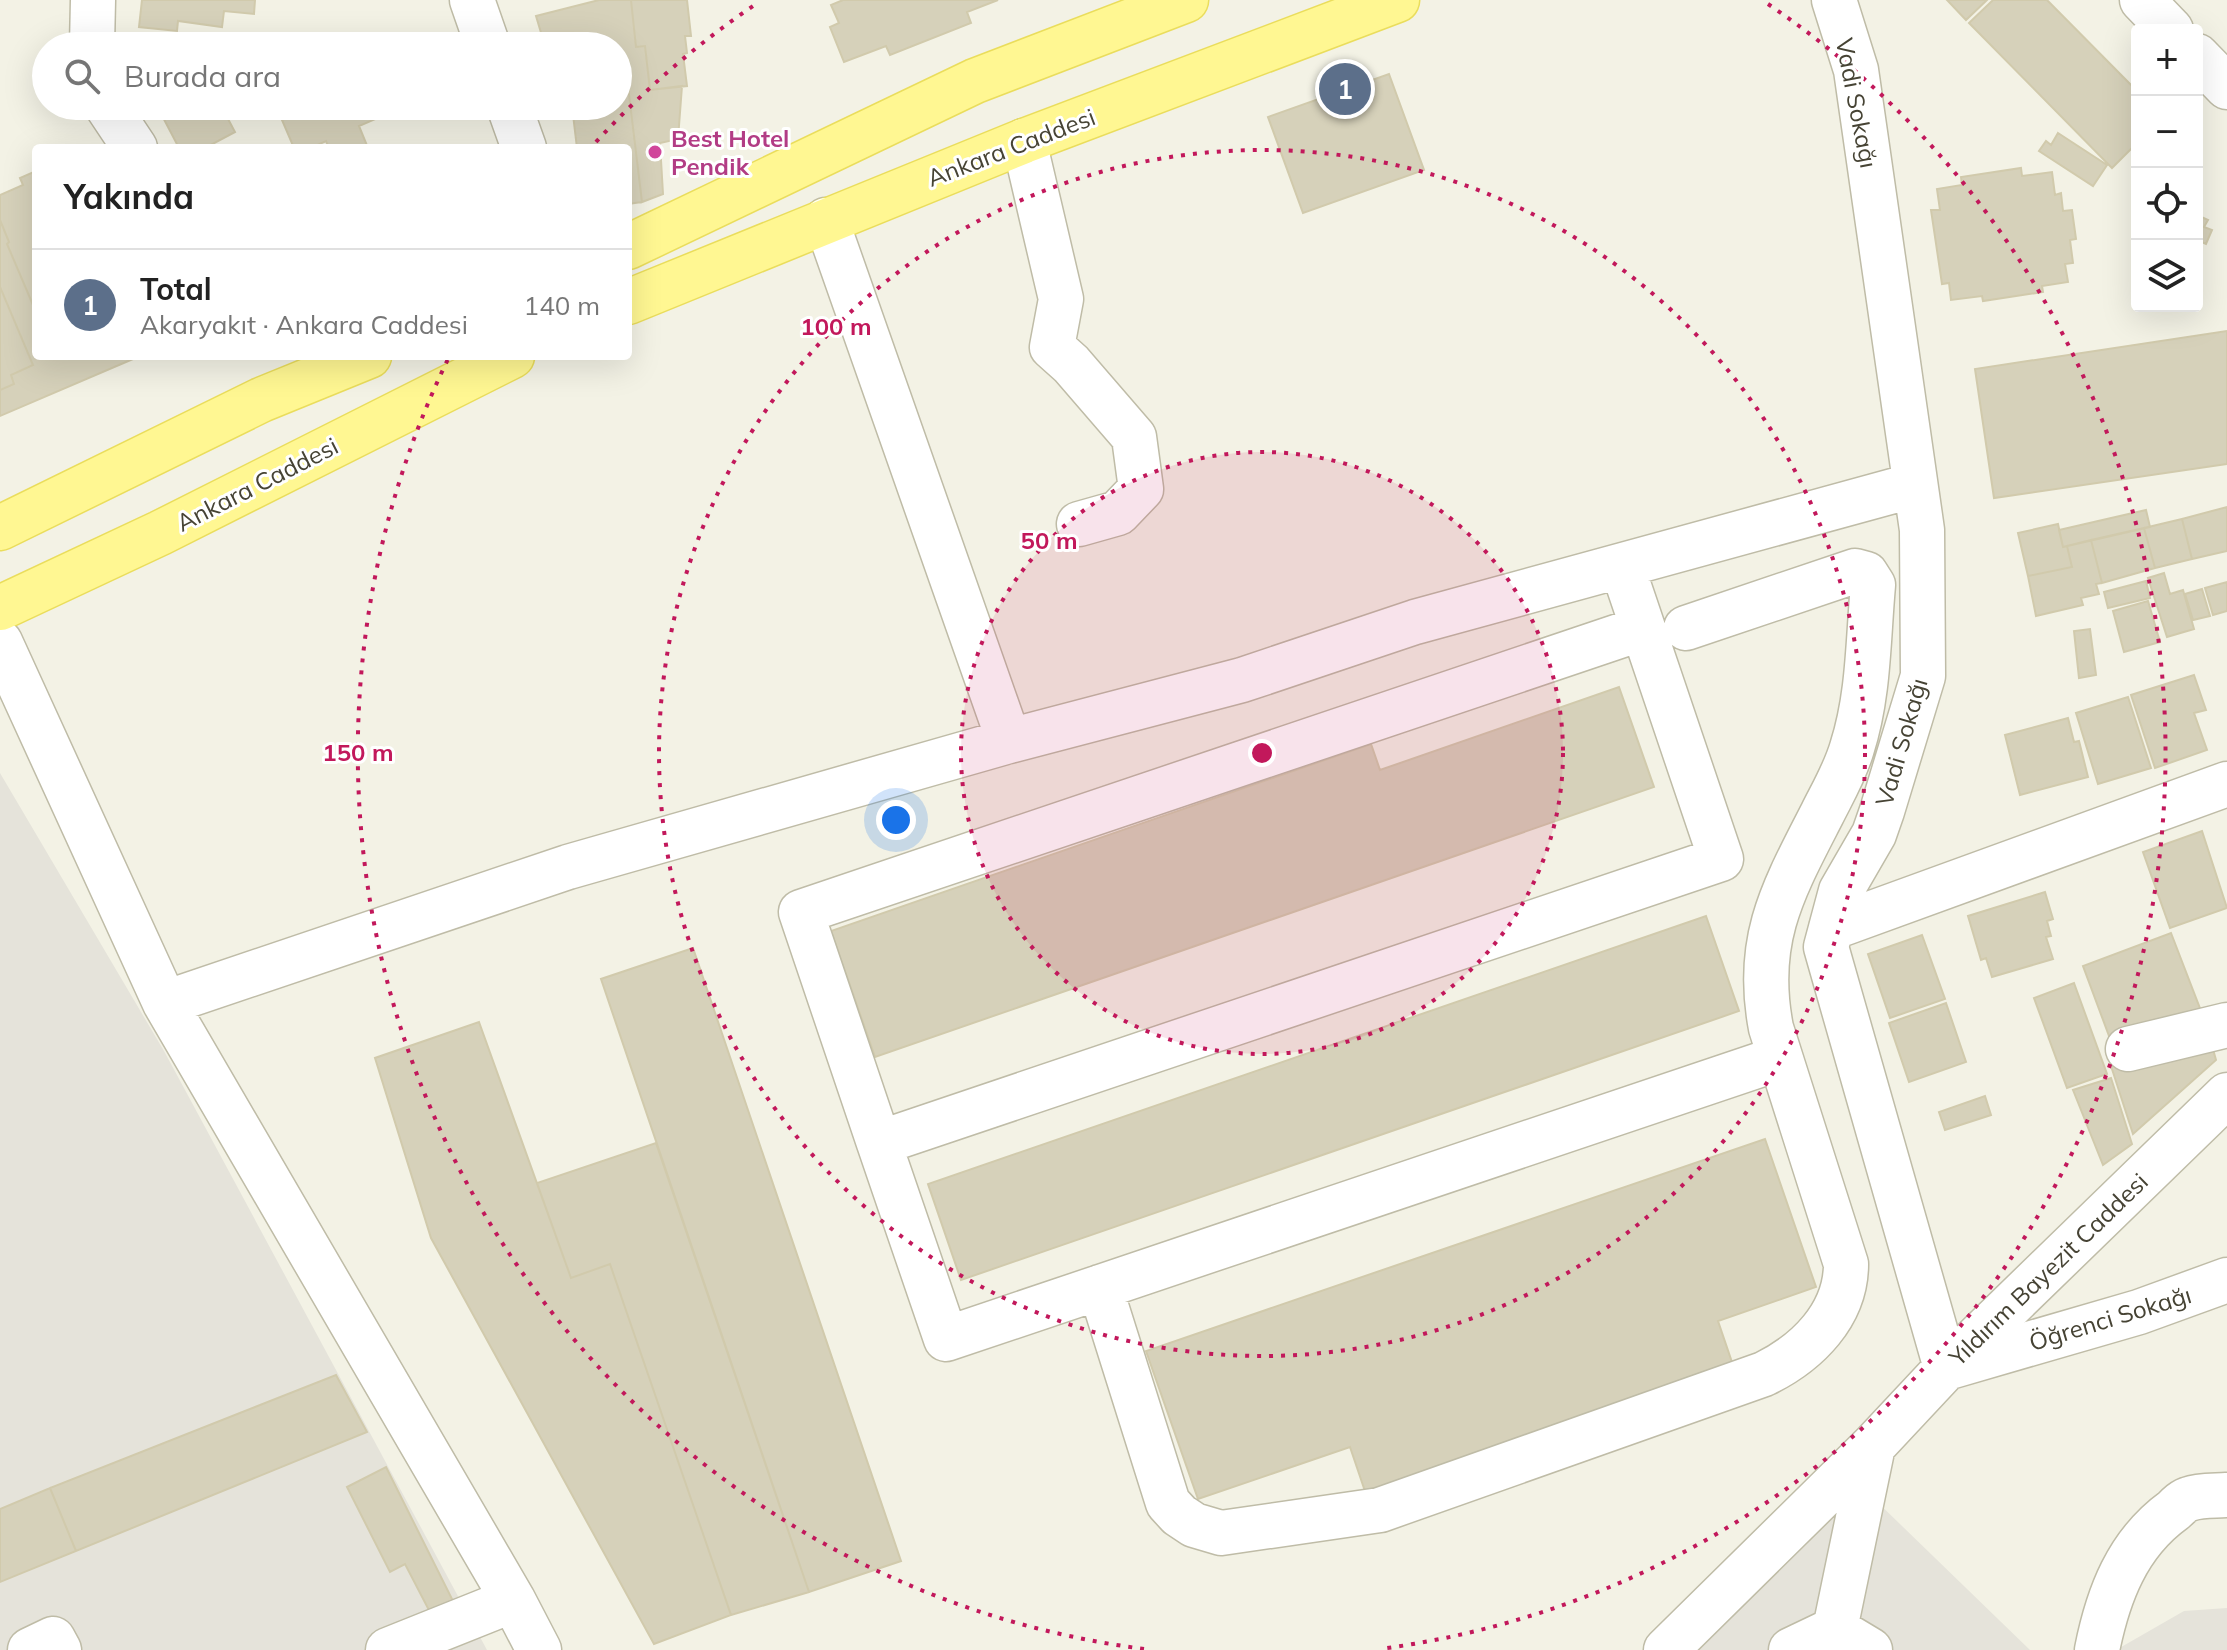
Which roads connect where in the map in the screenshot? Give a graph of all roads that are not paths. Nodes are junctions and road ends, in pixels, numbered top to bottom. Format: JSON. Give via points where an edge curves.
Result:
{"nodes":[{"id":1,"x":93,"y":0,"type":"edge"},
{"id":2,"x":472,"y":0,"type":"edge"},
{"id":3,"x":1186,"y":0,"type":"edge"},
{"id":4,"x":1397,"y":0,"type":"edge"},
{"id":5,"x":1834,"y":0,"type":"edge"},
{"id":6,"x":2142,"y":0,"type":"edge"},
{"id":7,"x":2165,"y":24,"type":"edge"},
{"id":8,"x":92,"y":32,"type":"edge"},
{"id":9,"x":483,"y":32,"type":"edge"},
{"id":10,"x":2203,"y":62,"type":"edge"},
{"id":11,"x":2227,"y":87,"type":"edge"},
{"id":12,"x":116,"y":120,"type":"edge"},
{"id":13,"x":514,"y":120,"type":"edge"},
{"id":14,"x":1024,"y":141,"type":"junction"},
{"id":15,"x":132,"y":144,"type":"edge"},
{"id":16,"x":523,"y":144,"type":"edge"},
{"id":17,"x":826,"y":220,"type":"junction"},
{"id":18,"x":632,"y":245,"type":"edge"},
{"id":19,"x":632,"y":300,"type":"edge"},
{"id":20,"x":359,"y":360,"type":"edge"},
{"id":21,"x":504,"y":360,"type":"edge"},
{"id":22,"x":1915,"y":485,"type":"junction"},
{"id":23,"x":1079,"y":524,"type":"dead end"},
{"id":24,"x":0,"y":528,"type":"edge"},
{"id":25,"x":1622,"y":566,"type":"junction"},
{"id":26,"x":0,"y":608,"type":"edge"},
{"id":27,"x":1643,"y":628,"type":"junction"},
{"id":28,"x":1686,"y":628,"type":"dead end"},
{"id":29,"x":0,"y":642,"type":"edge"},
{"id":30,"x":1009,"y":741,"type":"junction"},
{"id":31,"x":2227,"y":784,"type":"edge"},
{"id":32,"x":1831,"y":928,"type":"junction"},
{"id":33,"x":165,"y":1003,"type":"junction"},
{"id":34,"x":2227,"y":1025,"type":"edge"},
{"id":35,"x":2128,"y":1049,"type":"dead end"},
{"id":36,"x":1780,"y":1058,"type":"junction"},
{"id":37,"x":2227,"y":1095,"type":"edge"},
{"id":38,"x":879,"y":1143,"type":"junction"},
{"id":39,"x":2227,"y":1280,"type":"edge"},
{"id":40,"x":1100,"y":1287,"type":"junction"},
{"id":41,"x":1946,"y":1368,"type":"junction"},
{"id":42,"x":1873,"y":1446,"type":"junction"},
{"id":43,"x":2227,"y":1495,"type":"edge"},
{"id":44,"x":513,"y":1600,"type":"junction"},
{"id":45,"x":1852,"y":1640,"type":"edge"},
{"id":46,"x":30,"y":1650,"type":"edge"},
{"id":47,"x":59,"y":1650,"type":"edge"},
{"id":48,"x":388,"y":1650,"type":"edge"},
{"id":49,"x":539,"y":1650,"type":"edge"},
{"id":50,"x":1666,"y":1650,"type":"edge"},
{"id":51,"x":1791,"y":1650,"type":"edge"},
{"id":52,"x":2097,"y":1650,"type":"edge"}],
"edges":[{"from":1,"to":8,"type":"street"},
{"from":2,"to":9,"type":"street"},
{"from":3,"to":18,"type":"main road","via":[[975,81]]},
{"from":4,"to":14,"type":"main road","name":"Ankara Caddesi"},
{"from":5,"to":22,"type":"street","name":"Vadi Sokağı","via":[[1856,70]]},
{"from":6,"to":7,"type":"street"},
{"from":10,"to":11,"type":"street"},
{"from":12,"to":15,"type":"street"},
{"from":13,"to":16,"type":"street"},
{"from":14,"to":17,"type":"main road","name":"Ankara Caddesi"},
{"from":14,"to":23,"type":"street","via":[[1061,299],[1052,347],[1134,437],[1141,489],[1118,513]]},
{"from":17,"to":19,"type":"main road","name":"Ankara Caddesi"},
{"from":17,"to":30,"type":"street"},
{"from":20,"to":24,"type":"main road","via":[[261,400]]},
{"from":21,"to":26,"type":"main road","name":"Ankara Caddesi"},
{"from":22,"to":25,"type":"street"},
{"from":22,"to":32,"type":"street","name":"Vadi Sokağı","via":[[1922,530],[1923,676],[1874,834],[1841,891]]},
{"from":25,"to":27,"type":"street"},
{"from":25,"to":30,"type":"street","via":[[1415,622],[1242,680]]},
{"from":27,"to":38,"type":"street","via":[[1721,859]]},
{"from":27,"to":38,"type":"street","via":[[801,912]]},
{"from":28,"to":36,"type":"street","via":[[1855,571],[1866,574],[1873,585],[1867,677],[1852,750],[1784,891],[1767,941],[1765,998]]},
{"from":29,"to":33,"type":"street"},
{"from":30,"to":33,"type":"street","via":[[568,867]]},
{"from":31,"to":32,"type":"street"},
{"from":32,"to":41,"type":"street","name":"Vadi Sokağı","via":[[1826,947]]},
{"from":33,"to":44,"type":"street"},
{"from":34,"to":35,"type":"street"},
{"from":36,"to":40,"type":"street"},
{"from":36,"to":40,"type":"street","via":[[1846,1264],[1844,1288],[1820,1333],[1785,1364],[1764,1374],[1380,1510],[1221,1533],[1179,1515],[1168,1503]]},
{"from":37,"to":41,"type":"street","name":"Yıldırım Bayezit Caddesi"},
{"from":38,"to":40,"type":"street","via":[[946,1339]]},
{"from":39,"to":41,"type":"street","name":"Öğrenci Sokağı","via":[[2139,1312]]},
{"from":41,"to":42,"type":"street","name":"Yıldırım Bayezit Caddesi"},
{"from":42,"to":45,"type":"street"},
{"from":42,"to":50,"type":"street","name":"Yıldırım Bayezit Caddesi"},
{"from":43,"to":52,"type":"street","via":[[2189,1499],[2144,1537],[2112,1590]]},
{"from":44,"to":48,"type":"street"},
{"from":44,"to":49,"type":"street"},
{"from":45,"to":51,"type":"street"},
{"from":46,"to":47,"type":"street","via":[[53,1639]]}]}
